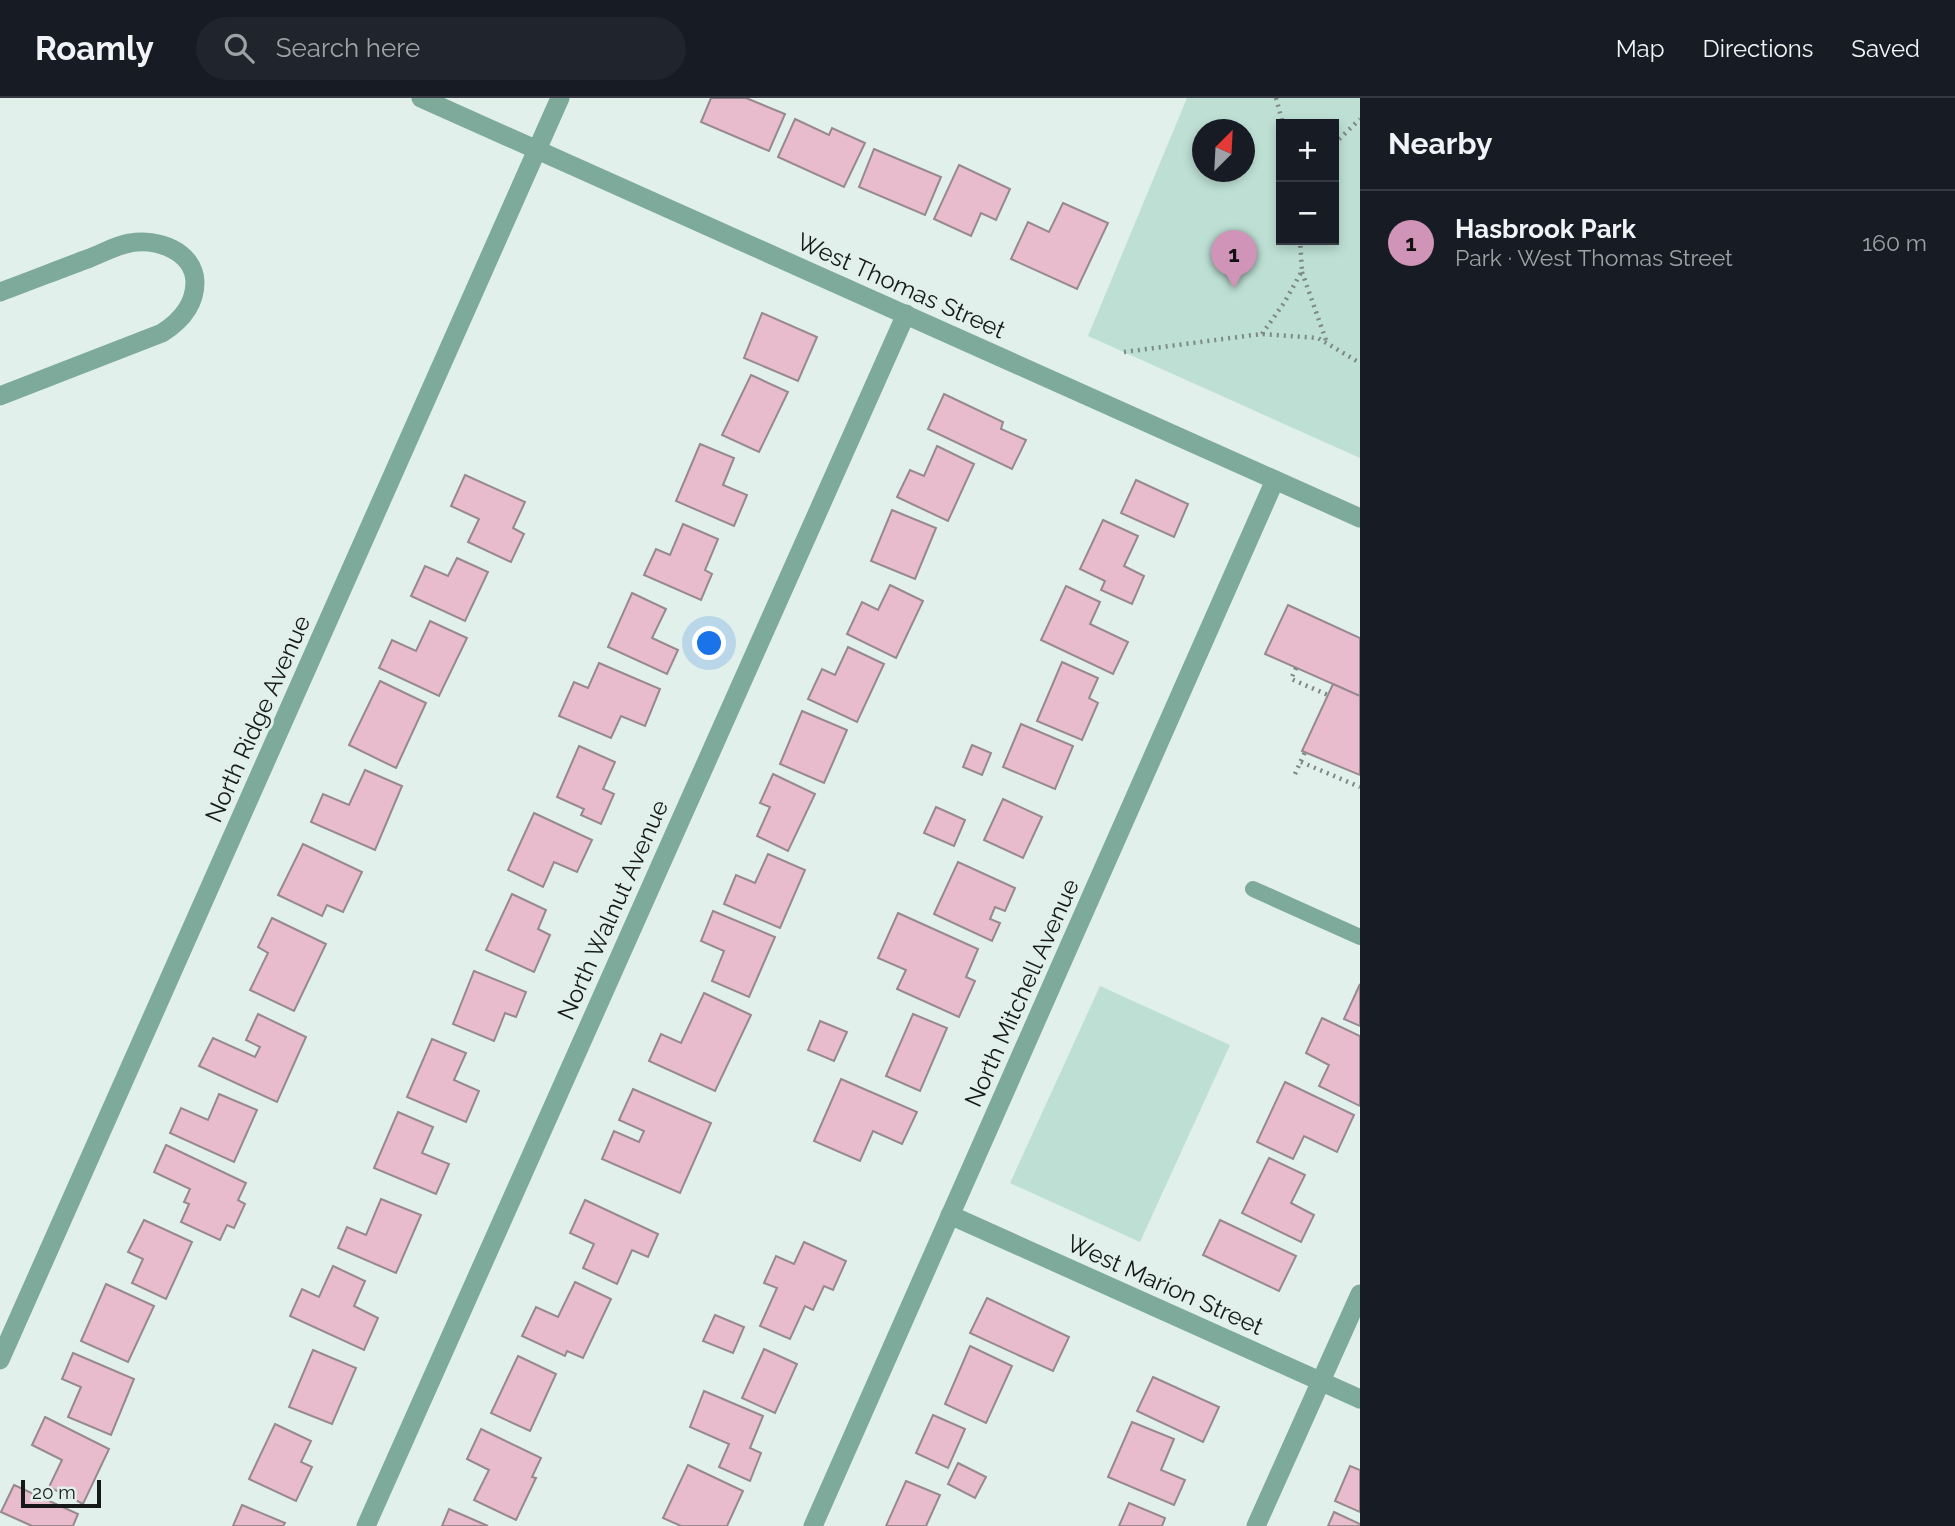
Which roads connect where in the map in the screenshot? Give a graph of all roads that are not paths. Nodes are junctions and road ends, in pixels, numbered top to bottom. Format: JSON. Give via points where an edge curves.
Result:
{"nodes":[{"id":1,"x":421,"y":98,"type":"edge"},
{"id":2,"x":560,"y":98,"type":"edge"},
{"id":3,"x":538,"y":150,"type":"junction"},
{"id":4,"x":0,"y":292,"type":"edge"},
{"id":5,"x":906,"y":314,"type":"junction"},
{"id":6,"x":0,"y":396,"type":"edge"},
{"id":7,"x":1275,"y":480,"type":"junction"},
{"id":8,"x":1360,"y":518,"type":"edge"},
{"id":9,"x":1253,"y":888,"type":"dead end"},
{"id":10,"x":1360,"y":937,"type":"edge"},
{"id":11,"x":950,"y":1215,"type":"junction"},
{"id":12,"x":1360,"y":1294,"type":"edge"},
{"id":13,"x":0,"y":1360,"type":"edge"},
{"id":14,"x":1321,"y":1382,"type":"junction"},
{"id":15,"x":1360,"y":1399,"type":"edge"},
{"id":16,"x":366,"y":1526,"type":"edge"},
{"id":17,"x":813,"y":1526,"type":"edge"},
{"id":18,"x":1256,"y":1526,"type":"edge"}],
"edges":[{"from":1,"to":3,"type":"street","name":"West Thomas Street"},
{"from":2,"to":3,"type":"street","name":"North Ridge Avenue"},
{"from":3,"to":5,"type":"street","name":"West Thomas Street"},
{"from":3,"to":13,"type":"street","name":"North Ridge Avenue"},
{"from":4,"to":6,"type":"street","via":[[130,243],[155,242],[179,251],[194,273],[195,296],[174,325],[162,333]]},
{"from":5,"to":7,"type":"street","name":"West Thomas Street"},
{"from":5,"to":16,"type":"street","name":"North Walnut Avenue"},
{"from":7,"to":8,"type":"street","name":"West Thomas Street"},
{"from":7,"to":11,"type":"street","name":"North Mitchell Avenue"},
{"from":9,"to":10,"type":"lane"},
{"from":11,"to":14,"type":"street","name":"West Marion Street"},
{"from":11,"to":17,"type":"street","name":"North Mitchell Avenue"},
{"from":12,"to":14,"type":"street"},
{"from":14,"to":15,"type":"street","name":"West Marion Street"},
{"from":14,"to":18,"type":"street"}]}
